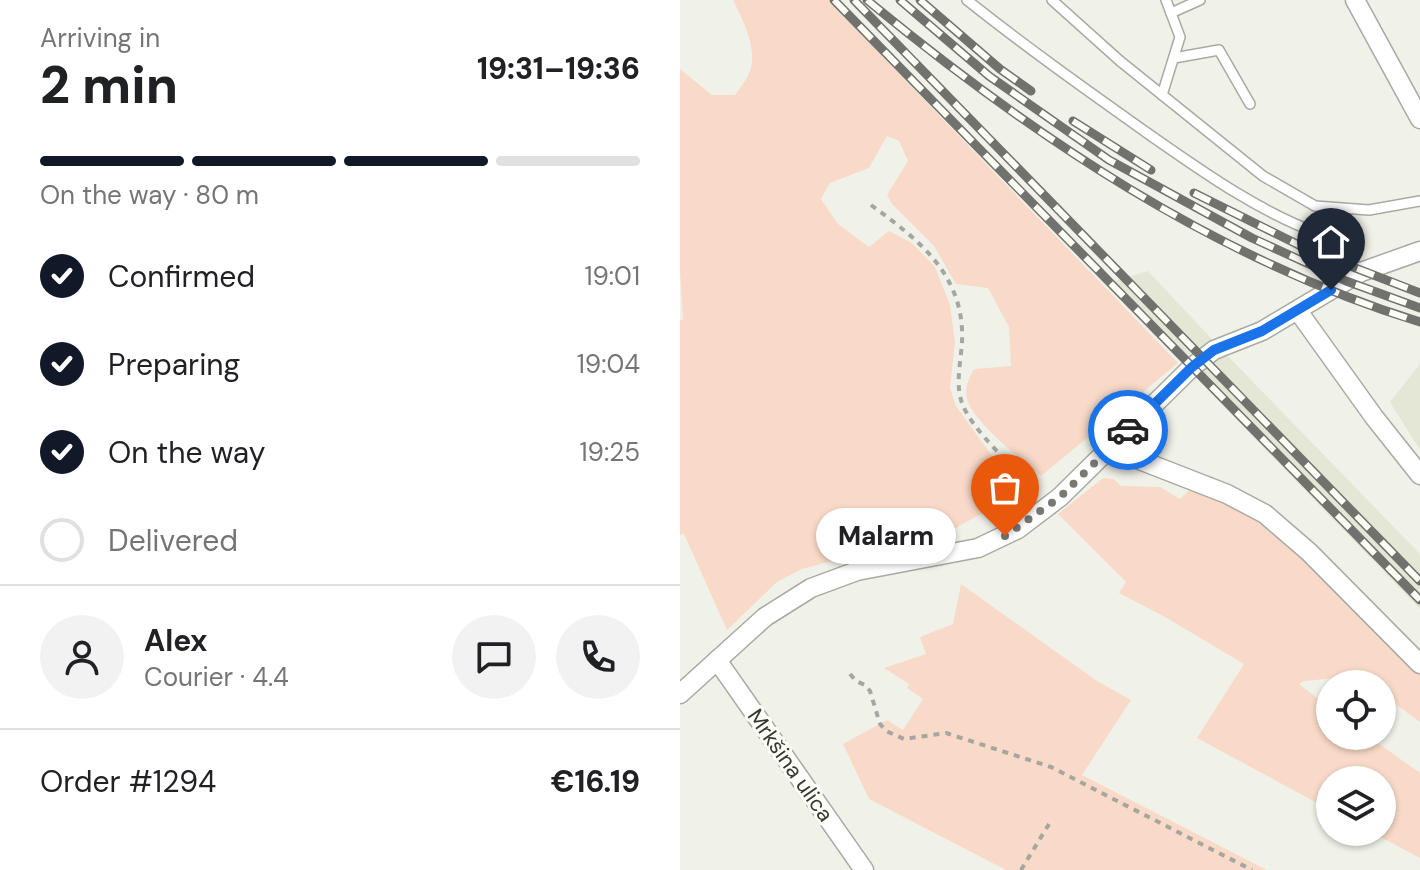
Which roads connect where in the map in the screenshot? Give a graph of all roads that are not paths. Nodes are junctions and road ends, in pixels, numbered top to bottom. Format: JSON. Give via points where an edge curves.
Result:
{"nodes":[{"id":1,"x":967,"y":0,"type":"edge"},
{"id":2,"x":1052,"y":0,"type":"edge"},
{"id":3,"x":1166,"y":0,"type":"edge"},
{"id":4,"x":1200,"y":0,"type":"edge"},
{"id":5,"x":1355,"y":0,"type":"edge"},
{"id":6,"x":1171,"y":13,"type":"junction"},
{"id":7,"x":1174,"y":58,"type":"junction"},
{"id":8,"x":1162,"y":95,"type":"junction"},
{"id":9,"x":1250,"y":104,"type":"dead end"},
{"id":10,"x":1420,"y":119,"type":"edge"},
{"id":11,"x":1420,"y":201,"type":"edge"},
{"id":12,"x":1338,"y":210,"type":"junction"},
{"id":13,"x":1420,"y":251,"type":"edge"},
{"id":14,"x":1298,"y":311,"type":"junction"},
{"id":15,"x":1116,"y":442,"type":"junction"},
{"id":16,"x":1420,"y":475,"type":"edge"},
{"id":17,"x":717,"y":660,"type":"junction"},
{"id":18,"x":1420,"y":664,"type":"edge"},
{"id":19,"x":680,"y":694,"type":"edge"},
{"id":20,"x":864,"y":870,"type":"edge"}],
"edges":[{"from":1,"to":12,"type":"lane","via":[[1210,176],[1320,234],[1334,224]]},
{"from":2,"to":8,"type":"lane"},
{"from":3,"to":6,"type":"lane"},
{"from":4,"to":6,"type":"lane"},
{"from":5,"to":10,"type":"street"},
{"from":6,"to":7,"type":"lane","via":[[1180,37]]},
{"from":7,"to":8,"type":"lane"},
{"from":7,"to":9,"type":"lane","via":[[1219,50]]},
{"from":8,"to":12,"type":"lane","via":[[1263,176],[1315,206]]},
{"from":11,"to":12,"type":"lane"},
{"from":13,"to":14,"type":"street","via":[[1361,272]]},
{"from":14,"to":15,"type":"street","via":[[1214,350]]},
{"from":14,"to":16,"type":"street"},
{"from":15,"to":17,"type":"street","via":[[1018,529],[978,548],[857,571],[811,588],[765,617]]},
{"from":15,"to":18,"type":"street","via":[[1132,457],[1265,514]]},
{"from":17,"to":19,"type":"street"},
{"from":17,"to":20,"type":"street","name":"Mrkšina ulica"}]}
